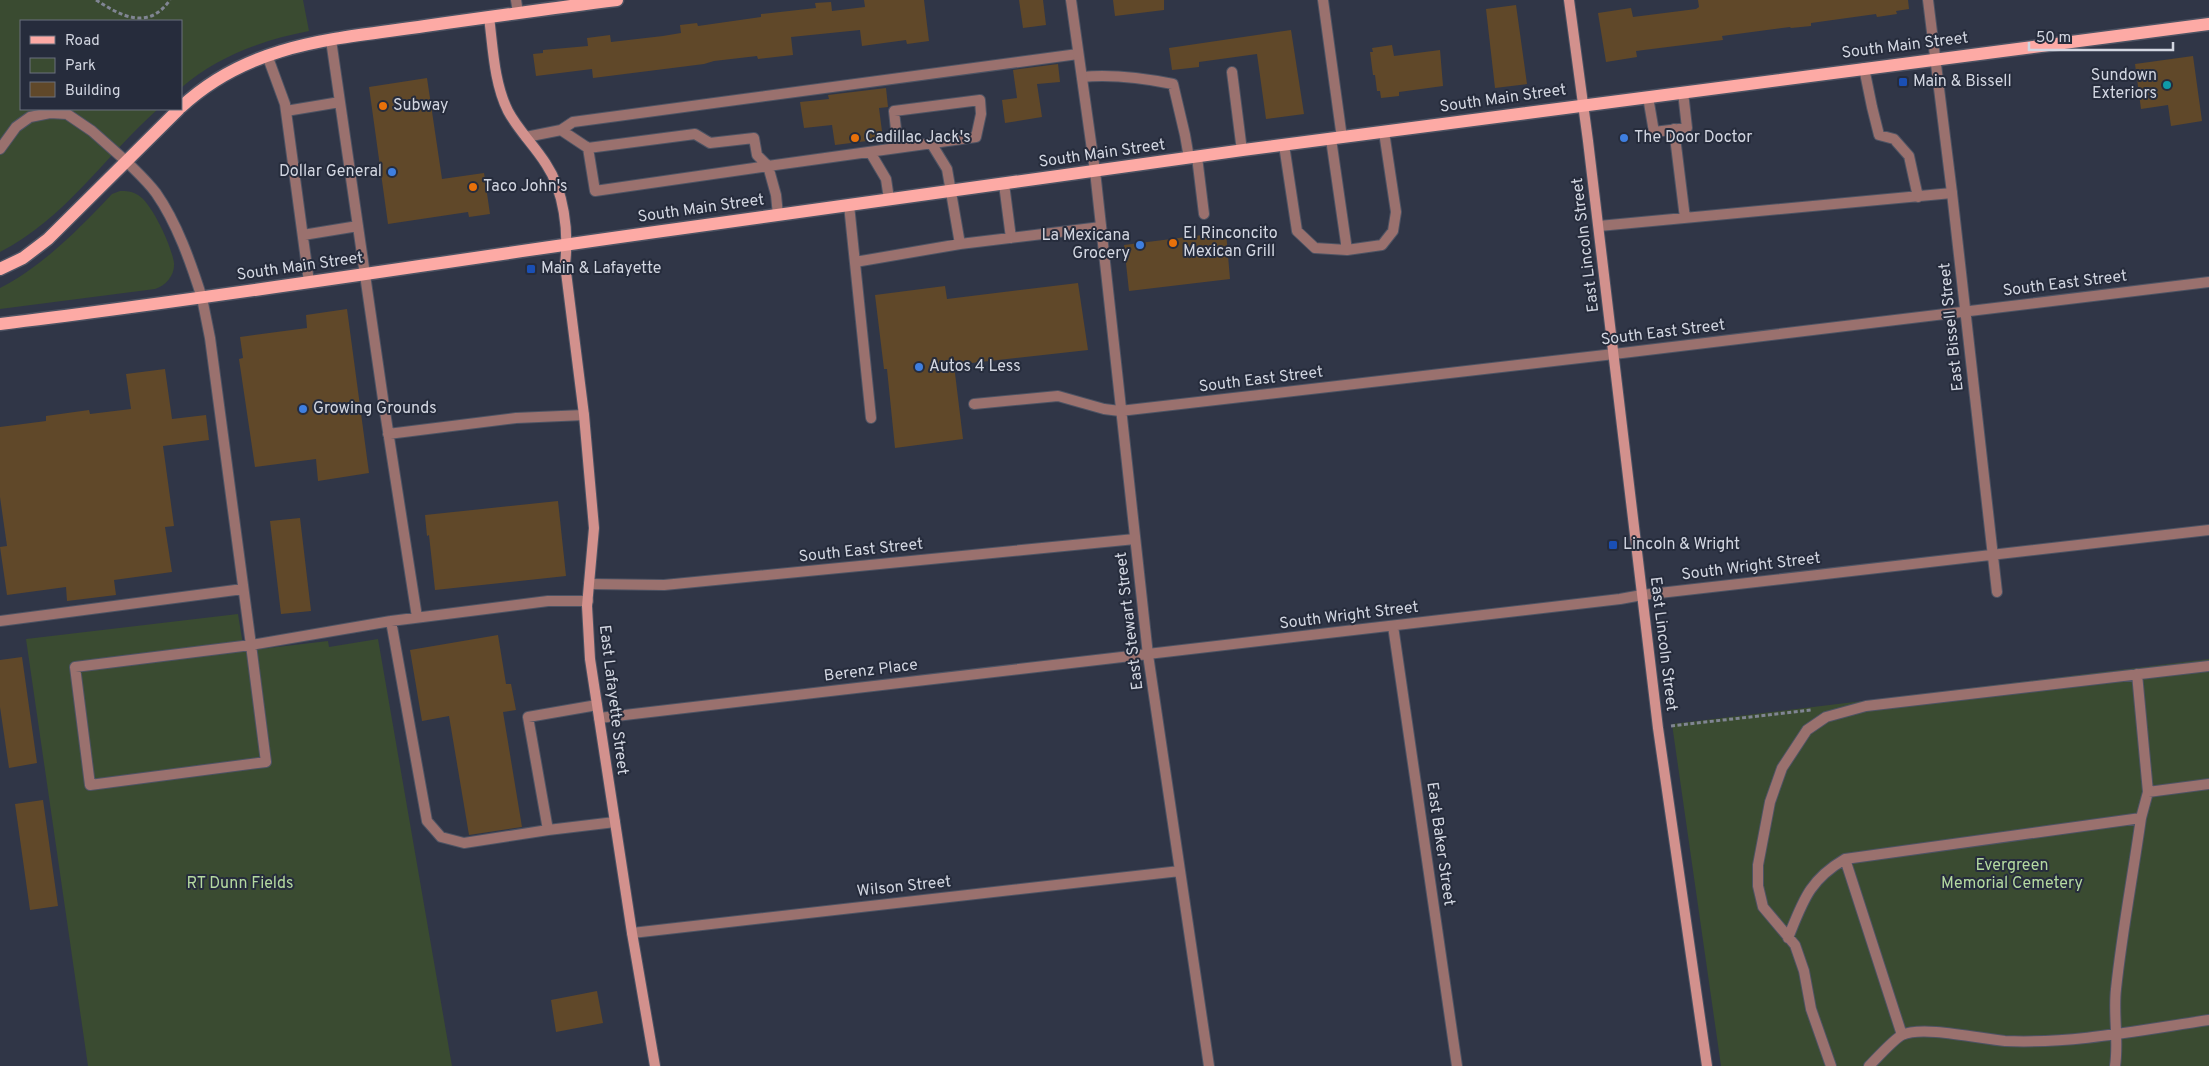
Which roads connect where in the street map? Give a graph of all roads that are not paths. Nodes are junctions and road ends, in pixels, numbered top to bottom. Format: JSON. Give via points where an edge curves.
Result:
{"nodes":[{"id":1,"x":516,"y":0,"type":"edge"},
{"id":2,"x":618,"y":0,"type":"edge"},
{"id":3,"x":1071,"y":0,"type":"edge"},
{"id":4,"x":1323,"y":0,"type":"edge"},
{"id":5,"x":1569,"y":0,"type":"edge"},
{"id":6,"x":1928,"y":0,"type":"edge"},
{"id":7,"x":518,"y":13,"type":"junction"},
{"id":8,"x":490,"y":17,"type":"junction"},
{"id":9,"x":2209,"y":24,"type":"edge"},
{"id":10,"x":331,"y":40,"type":"junction"},
{"id":11,"x":1078,"y":54,"type":"junction"},
{"id":12,"x":267,"y":55,"type":"junction"},
{"id":13,"x":1937,"y":58,"type":"junction"},
{"id":14,"x":1864,"y":68,"type":"junction"},
{"id":15,"x":1232,"y":72,"type":"dead end"},
{"id":16,"x":1082,"y":77,"type":"junction"},
{"id":17,"x":1683,"y":92,"type":"junction"},
{"id":18,"x":1648,"y":96,"type":"junction"},
{"id":19,"x":340,"y":102,"type":"junction"},
{"id":20,"x":1584,"y":105,"type":"junction"},
{"id":21,"x":182,"y":106,"type":"edge"},
{"id":22,"x":178,"y":110,"type":"edge"},
{"id":23,"x":286,"y":111,"type":"junction"},
{"id":24,"x":1674,"y":129,"type":"junction"},
{"id":25,"x":561,"y":130,"type":"junction"},
{"id":26,"x":1384,"y":132,"type":"junction"},
{"id":27,"x":526,"y":136,"type":"junction"},
{"id":28,"x":1337,"y":138,"type":"junction"},
{"id":29,"x":931,"y":143,"type":"junction"},
{"id":30,"x":1284,"y":145,"type":"junction"},
{"id":31,"x":588,"y":148,"type":"junction"},
{"id":32,"x":898,"y":148,"type":"junction"},
{"id":33,"x":0,"y":149,"type":"edge"},
{"id":34,"x":1242,"y":151,"type":"junction"},
{"id":35,"x":870,"y":152,"type":"junction"},
{"id":36,"x":1193,"y":158,"type":"junction"},
{"id":37,"x":127,"y":162,"type":"junction"},
{"id":38,"x":768,"y":166,"type":"junction"},
{"id":39,"x":1094,"y":171,"type":"junction"},
{"id":40,"x":1004,"y":184,"type":"junction"},
{"id":41,"x":951,"y":191,"type":"junction"},
{"id":42,"x":1952,"y":194,"type":"junction"},
{"id":43,"x":1918,"y":197,"type":"junction"},
{"id":44,"x":889,"y":199,"type":"junction"},
{"id":45,"x":849,"y":205,"type":"junction"},
{"id":46,"x":1204,"y":214,"type":"dead end"},
{"id":47,"x":778,"y":215,"type":"junction"},
{"id":48,"x":1685,"y":218,"type":"junction"},
{"id":49,"x":358,"y":226,"type":"junction"},
{"id":50,"x":1599,"y":226,"type":"junction"},
{"id":51,"x":1101,"y":227,"type":"junction"},
{"id":52,"x":303,"y":235,"type":"junction"},
{"id":53,"x":1011,"y":238,"type":"junction"},
{"id":54,"x":960,"y":244,"type":"junction"},
{"id":55,"x":567,"y":245,"type":"junction"},
{"id":56,"x":1347,"y":250,"type":"junction"},
{"id":57,"x":855,"y":262,"type":"junction"},
{"id":58,"x":0,"y":269,"type":"edge"},
{"id":59,"x":365,"y":274,"type":"junction"},
{"id":60,"x":309,"y":282,"type":"junction"},
{"id":61,"x":2209,"y":282,"type":"edge"},
{"id":62,"x":202,"y":298,"type":"junction"},
{"id":63,"x":1965,"y":312,"type":"junction"},
{"id":64,"x":0,"y":324,"type":"edge"},
{"id":65,"x":1614,"y":354,"type":"junction"},
{"id":66,"x":974,"y":404,"type":"dead end"},
{"id":67,"x":1120,"y":411,"type":"junction"},
{"id":68,"x":584,"y":415,"type":"junction"},
{"id":69,"x":871,"y":418,"type":"dead end"},
{"id":70,"x":388,"y":434,"type":"junction"},
{"id":71,"x":2209,"y":530,"type":"edge"},
{"id":72,"x":1135,"y":540,"type":"junction"},
{"id":73,"x":1992,"y":554,"type":"junction"},
{"id":74,"x":589,"y":584,"type":"junction"},
{"id":75,"x":243,"y":589,"type":"junction"},
{"id":76,"x":1997,"y":592,"type":"dead end"},
{"id":77,"x":1642,"y":595,"type":"junction"},
{"id":78,"x":588,"y":601,"type":"junction"},
{"id":79,"x":417,"y":617,"type":"junction"},
{"id":80,"x":0,"y":621,"type":"edge"},
{"id":81,"x":391,"y":621,"type":"junction"},
{"id":82,"x":1393,"y":626,"type":"junction"},
{"id":83,"x":251,"y":645,"type":"junction"},
{"id":84,"x":1148,"y":655,"type":"junction"},
{"id":85,"x":2209,"y":666,"type":"edge"},
{"id":86,"x":2137,"y":674,"type":"junction"},
{"id":87,"x":597,"y":705,"type":"junction"},
{"id":88,"x":598,"y":718,"type":"junction"},
{"id":89,"x":2209,"y":784,"type":"edge"},
{"id":90,"x":2148,"y":792,"type":"junction"},
{"id":91,"x":2141,"y":818,"type":"junction"},
{"id":92,"x":615,"y":822,"type":"junction"},
{"id":93,"x":548,"y":830,"type":"junction"},
{"id":94,"x":1845,"y":859,"type":"junction"},
{"id":95,"x":1180,"y":871,"type":"junction"},
{"id":96,"x":632,"y":933,"type":"junction"},
{"id":97,"x":1788,"y":938,"type":"junction"},
{"id":98,"x":2209,"y":1020,"type":"edge"},
{"id":99,"x":2115,"y":1034,"type":"junction"},
{"id":100,"x":1902,"y":1035,"type":"junction"},
{"id":101,"x":654,"y":1066,"type":"edge"},
{"id":102,"x":1208,"y":1066,"type":"edge"},
{"id":103,"x":1457,"y":1066,"type":"edge"},
{"id":104,"x":1707,"y":1066,"type":"edge"},
{"id":105,"x":1831,"y":1066,"type":"edge"},
{"id":106,"x":1869,"y":1066,"type":"edge"},
{"id":107,"x":2115,"y":1066,"type":"edge"}],
"edges":[{"from":1,"to":7,"type":"street"},
{"from":2,"to":7,"type":"main road"},
{"from":3,"to":11,"type":"street","name":"East Stewart Street"},
{"from":4,"to":28,"type":"street"},
{"from":5,"to":20,"type":"street","name":"East Lincoln Street"},
{"from":6,"to":13,"type":"street","name":"East Bissell Street"},
{"from":7,"to":8,"type":"main road"},
{"from":8,"to":10,"type":"main road"},
{"from":8,"to":27,"type":"street","name":"East Lafayette Street","via":[[500,89],[508,111]]},
{"from":9,"to":13,"type":"main road","name":"South Main Street"},
{"from":10,"to":12,"type":"main road"},
{"from":10,"to":19,"type":"street"},
{"from":11,"to":16,"type":"street","name":"East Stewart Street"},
{"from":11,"to":25,"type":"street","via":[[573,122]]},
{"from":12,"to":21,"type":"main road","via":[[216,79]]},
{"from":12,"to":23,"type":"street"},
{"from":13,"to":14,"type":"main road","name":"South Main Street"},
{"from":13,"to":42,"type":"street","name":"East Bissell Street"},
{"from":14,"to":17,"type":"main road","name":"South Main Street"},
{"from":14,"to":43,"type":"street","via":[[1879,136],[1894,139],[1910,156]]},
{"from":15,"to":34,"type":"street"},
{"from":16,"to":36,"type":"street","via":[[1102,75],[1173,84]]},
{"from":16,"to":39,"type":"street","name":"East Stewart Street"},
{"from":17,"to":18,"type":"main road","name":"South Main Street"},
{"from":17,"to":24,"type":"street","via":[[1688,128]]},
{"from":18,"to":20,"type":"main road","name":"South Main Street"},
{"from":18,"to":24,"type":"street","via":[[1654,132]]},
{"from":19,"to":23,"type":"street"},
{"from":19,"to":49,"type":"street"},
{"from":20,"to":26,"type":"main road","name":"South Main Street"},
{"from":20,"to":50,"type":"street","name":"East Lincoln Street"},
{"from":22,"to":37,"type":"main road"},
{"from":23,"to":52,"type":"street"},
{"from":24,"to":48,"type":"street"},
{"from":25,"to":27,"type":"street"},
{"from":25,"to":31,"type":"street"},
{"from":26,"to":28,"type":"main road","name":"South Main Street"},
{"from":26,"to":56,"type":"street","via":[[1396,212],[1393,231],[1382,245]]},
{"from":27,"to":55,"type":"street","name":"East Lafayette Street","via":[[547,164],[559,192]]},
{"from":28,"to":30,"type":"main road","name":"South Main Street"},
{"from":28,"to":56,"type":"street"},
{"from":29,"to":32,"type":"street"},
{"from":29,"to":32,"type":"street","via":[[976,137],[980,100],[894,111]]},
{"from":29,"to":41,"type":"street","via":[[947,169]]},
{"from":30,"to":34,"type":"main road","name":"South Main Street"},
{"from":30,"to":56,"type":"street","via":[[1297,231],[1315,248]]},
{"from":31,"to":38,"type":"street","via":[[695,134],[710,143],[754,138],[757,155]]},
{"from":31,"to":38,"type":"street","via":[[595,191]]},
{"from":32,"to":35,"type":"street"},
{"from":33,"to":37,"type":"street","via":[[16,126],[30,117],[67,114]]},
{"from":34,"to":36,"type":"main road","name":"South Main Street"},
{"from":35,"to":38,"type":"street"},
{"from":35,"to":44,"type":"street","via":[[886,179]]},
{"from":36,"to":39,"type":"main road","name":"South Main Street"},
{"from":36,"to":46,"type":"street"},
{"from":37,"to":58,"type":"main road","via":[[48,239],[23,258]]},
{"from":37,"to":62,"type":"street","via":[[156,192],[169,214]]},
{"from":38,"to":47,"type":"street"},
{"from":39,"to":40,"type":"main road","name":"South Main Street"},
{"from":39,"to":51,"type":"street","name":"East Stewart Street"},
{"from":40,"to":41,"type":"main road","name":"South Main Street"},
{"from":40,"to":53,"type":"street"},
{"from":41,"to":44,"type":"main road","name":"South Main Street"},
{"from":41,"to":54,"type":"street"},
{"from":42,"to":43,"type":"street"},
{"from":42,"to":63,"type":"street","name":"East Bissell Street"},
{"from":43,"to":48,"type":"street"},
{"from":44,"to":45,"type":"main road","name":"South Main Street"},
{"from":45,"to":47,"type":"main road","name":"South Main Street"},
{"from":45,"to":57,"type":"street"},
{"from":47,"to":55,"type":"main road","name":"South Main Street"},
{"from":48,"to":50,"type":"street"},
{"from":49,"to":52,"type":"street"},
{"from":49,"to":59,"type":"street"},
{"from":50,"to":65,"type":"street","name":"East Lincoln Street"},
{"from":51,"to":53,"type":"street"},
{"from":51,"to":67,"type":"street","name":"East Stewart Street"},
{"from":52,"to":60,"type":"street"},
{"from":53,"to":54,"type":"street"},
{"from":54,"to":57,"type":"street"},
{"from":55,"to":59,"type":"main road","name":"South Main Street"},
{"from":55,"to":68,"type":"street","name":"East Lafayette Street","via":[[565,264]]},
{"from":57,"to":69,"type":"street"},
{"from":59,"to":60,"type":"main road","name":"South Main Street"},
{"from":59,"to":70,"type":"street"},
{"from":60,"to":62,"type":"main road","name":"South Main Street"},
{"from":61,"to":63,"type":"street","name":"South East Street"},
{"from":62,"to":64,"type":"main road","name":"South Main Street"},
{"from":62,"to":75,"type":"street"},
{"from":63,"to":65,"type":"street","name":"South East Street"},
{"from":63,"to":73,"type":"street","name":"East Bissell Street"},
{"from":65,"to":67,"type":"street","name":"South East Street"},
{"from":65,"to":77,"type":"street","name":"East Lincoln Street"},
{"from":66,"to":67,"type":"street","name":"South East Street","via":[[1058,396]]},
{"from":67,"to":72,"type":"street","name":"East Stewart Street"},
{"from":68,"to":70,"type":"street","via":[[516,418]]},
{"from":68,"to":74,"type":"street","name":"East Lafayette Street","via":[[594,528]]},
{"from":70,"to":79,"type":"street"},
{"from":71,"to":73,"type":"street","name":"South Wright Street"},
{"from":72,"to":74,"type":"street","name":"South East Street","via":[[664,585]]},
{"from":72,"to":84,"type":"street","name":"East Stewart Street"},
{"from":73,"to":76,"type":"street","name":"East Bissell Street"},
{"from":73,"to":77,"type":"street","name":"South Wright Street"},
{"from":74,"to":78,"type":"street","name":"East Lafayette Street"},
{"from":75,"to":80,"type":"street"},
{"from":75,"to":83,"type":"street"},
{"from":77,"to":82,"type":"street","name":"South Wright Street"},
{"from":77,"to":104,"type":"street","name":"East Lincoln Street"},
{"from":78,"to":79,"type":"street","via":[[548,601]]},
{"from":78,"to":87,"type":"street","name":"East Lafayette Street","via":[[590,659]]},
{"from":79,"to":81,"type":"street"},
{"from":81,"to":83,"type":"street"},
{"from":81,"to":93,"type":"street","via":[[427,821],[441,837],[464,843]]},
{"from":82,"to":84,"type":"street","name":"South Wright Street"},
{"from":82,"to":103,"type":"street","name":"East Baker Street"},
{"from":83,"to":83,"type":"street","via":[[266,762],[90,785],[75,667]]},
{"from":84,"to":88,"type":"street","name":"Berenz Place"},
{"from":84,"to":95,"type":"street","name":"East Stewart Street"},
{"from":85,"to":86,"type":"street"},
{"from":86,"to":90,"type":"street"},
{"from":86,"to":97,"type":"street","via":[[1866,706],[1826,717],[1807,730],[1782,768],[1770,802],[1759,854],[1758,886],[1763,907]]},
{"from":87,"to":88,"type":"street","name":"East Lafayette Street"},
{"from":87,"to":93,"type":"street","via":[[528,717]]},
{"from":88,"to":92,"type":"street","name":"East Lafayette Street"},
{"from":89,"to":90,"type":"street"},
{"from":90,"to":91,"type":"street"},
{"from":91,"to":94,"type":"street"},
{"from":91,"to":99,"type":"street","via":[[2116,991]]},
{"from":92,"to":93,"type":"street"},
{"from":92,"to":96,"type":"street","name":"East Lafayette Street"},
{"from":94,"to":97,"type":"street","via":[[1826,870],[1805,895]]},
{"from":94,"to":100,"type":"street"},
{"from":95,"to":96,"type":"street","name":"Wilson Street"},
{"from":95,"to":102,"type":"street","name":"East Stewart Street"},
{"from":96,"to":101,"type":"street","name":"East Lafayette Street"},
{"from":97,"to":105,"type":"street","via":[[1795,945],[1804,970],[1811,1009]]},
{"from":98,"to":99,"type":"street"},
{"from":99,"to":100,"type":"street","via":[[2039,1042],[1920,1032]]},
{"from":99,"to":107,"type":"street"},
{"from":100,"to":106,"type":"street"}]}
